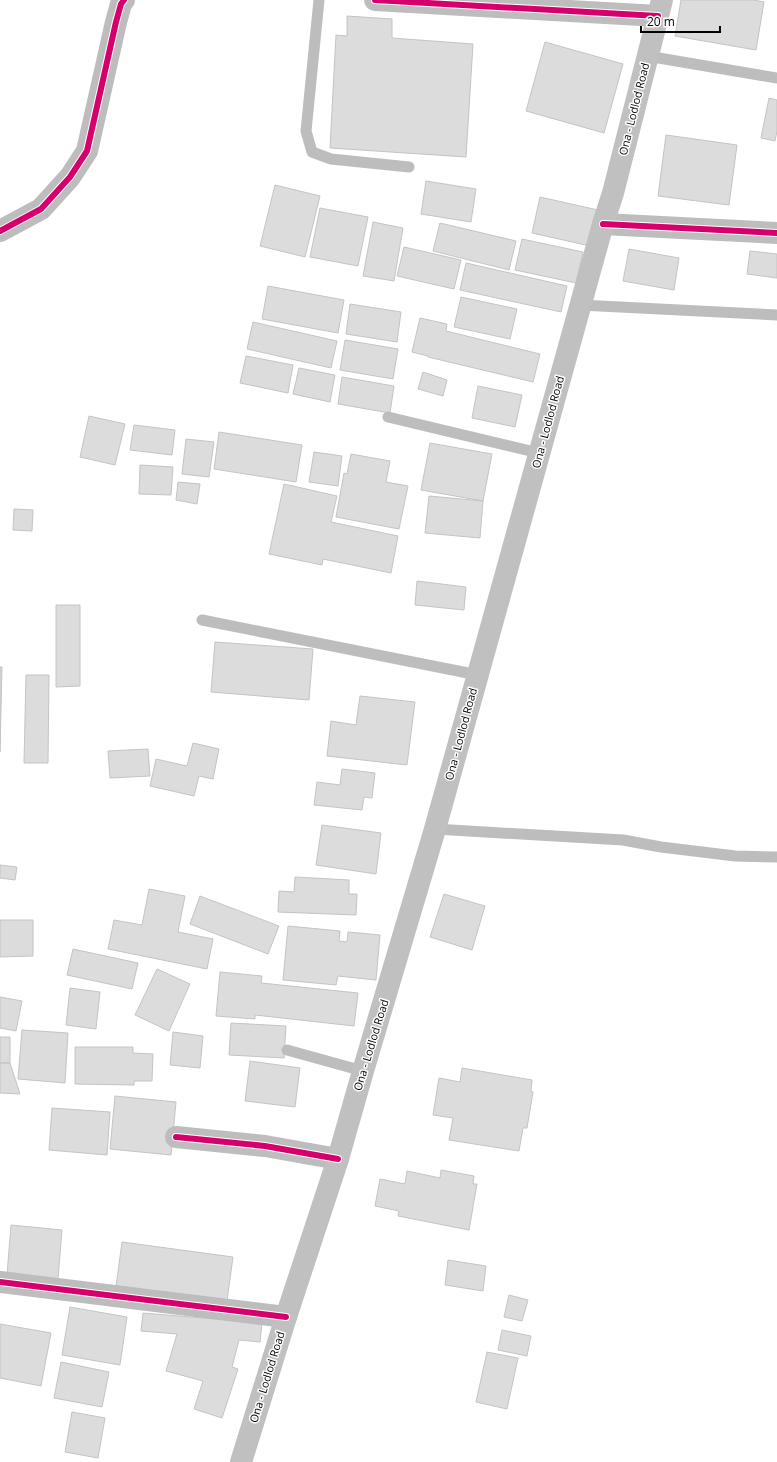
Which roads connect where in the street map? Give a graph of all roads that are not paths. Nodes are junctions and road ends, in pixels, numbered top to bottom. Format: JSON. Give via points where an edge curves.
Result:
{"nodes":[{"id":1,"x":124,"y":0,"type":"edge"},
{"id":2,"x":319,"y":0,"type":"edge"},
{"id":3,"x":375,"y":0,"type":"edge"},
{"id":4,"x":398,"y":1,"type":"edge"},
{"id":5,"x":660,"y":8,"type":"edge"},
{"id":6,"x":647,"y":56,"type":"junction"},
{"id":7,"x":777,"y":78,"type":"edge"},
{"id":8,"x":409,"y":167,"type":"dead end"},
{"id":9,"x":603,"y":224,"type":"junction"},
{"id":10,"x":0,"y":231,"type":"edge"},
{"id":11,"x":777,"y":233,"type":"edge"},
{"id":12,"x":580,"y":305,"type":"junction"},
{"id":13,"x":777,"y":315,"type":"edge"},
{"id":14,"x":388,"y":417,"type":"dead end"},
{"id":15,"x":539,"y":453,"type":"junction"},
{"id":16,"x":202,"y":620,"type":"dead end"},
{"id":17,"x":478,"y":675,"type":"junction"},
{"id":18,"x":436,"y":829,"type":"junction"},
{"id":19,"x":777,"y":857,"type":"edge"},
{"id":20,"x":286,"y":1050,"type":"dead end"},
{"id":21,"x":362,"y":1071,"type":"junction"},
{"id":22,"x":176,"y":1137,"type":"dead end"},
{"id":23,"x":338,"y":1159,"type":"junction"},
{"id":24,"x":0,"y":1282,"type":"edge"},
{"id":25,"x":286,"y":1317,"type":"junction"},
{"id":26,"x":241,"y":1462,"type":"edge"}],
"edges":[{"from":1,"to":10,"type":"street","via":[[116,22],[87,151],[70,177],[41,209]]},
{"from":2,"to":8,"type":"lane","via":[[306,132],[312,152],[331,159]]},
{"from":3,"to":4,"type":"street"},
{"from":4,"to":5,"type":"street"},
{"from":5,"to":6,"type":"main road","name":"Ona - Lodlod Road"},
{"from":6,"to":7,"type":"lane"},
{"from":6,"to":9,"type":"main road","name":"Ona - Lodlod Road"},
{"from":9,"to":11,"type":"street"},
{"from":9,"to":12,"type":"main road","name":"Ona - Lodlod Road"},
{"from":12,"to":13,"type":"lane"},
{"from":12,"to":15,"type":"main road","name":"Ona - Lodlod Road"},
{"from":14,"to":15,"type":"lane"},
{"from":15,"to":17,"type":"main road","name":"Ona - Lodlod Road"},
{"from":16,"to":17,"type":"lane"},
{"from":17,"to":18,"type":"main road","name":"Ona - Lodlod Road"},
{"from":18,"to":19,"type":"lane","via":[[623,840],[735,856]]},
{"from":18,"to":21,"type":"main road","name":"Ona - Lodlod Road"},
{"from":20,"to":21,"type":"lane"},
{"from":21,"to":23,"type":"main road","name":"Ona - Lodlod Road"},
{"from":22,"to":23,"type":"street","via":[[264,1146]]},
{"from":23,"to":25,"type":"main road","name":"Ona - Lodlod Road"},
{"from":24,"to":25,"type":"street"},
{"from":25,"to":26,"type":"main road","name":"Ona - Lodlod Road"}]}
